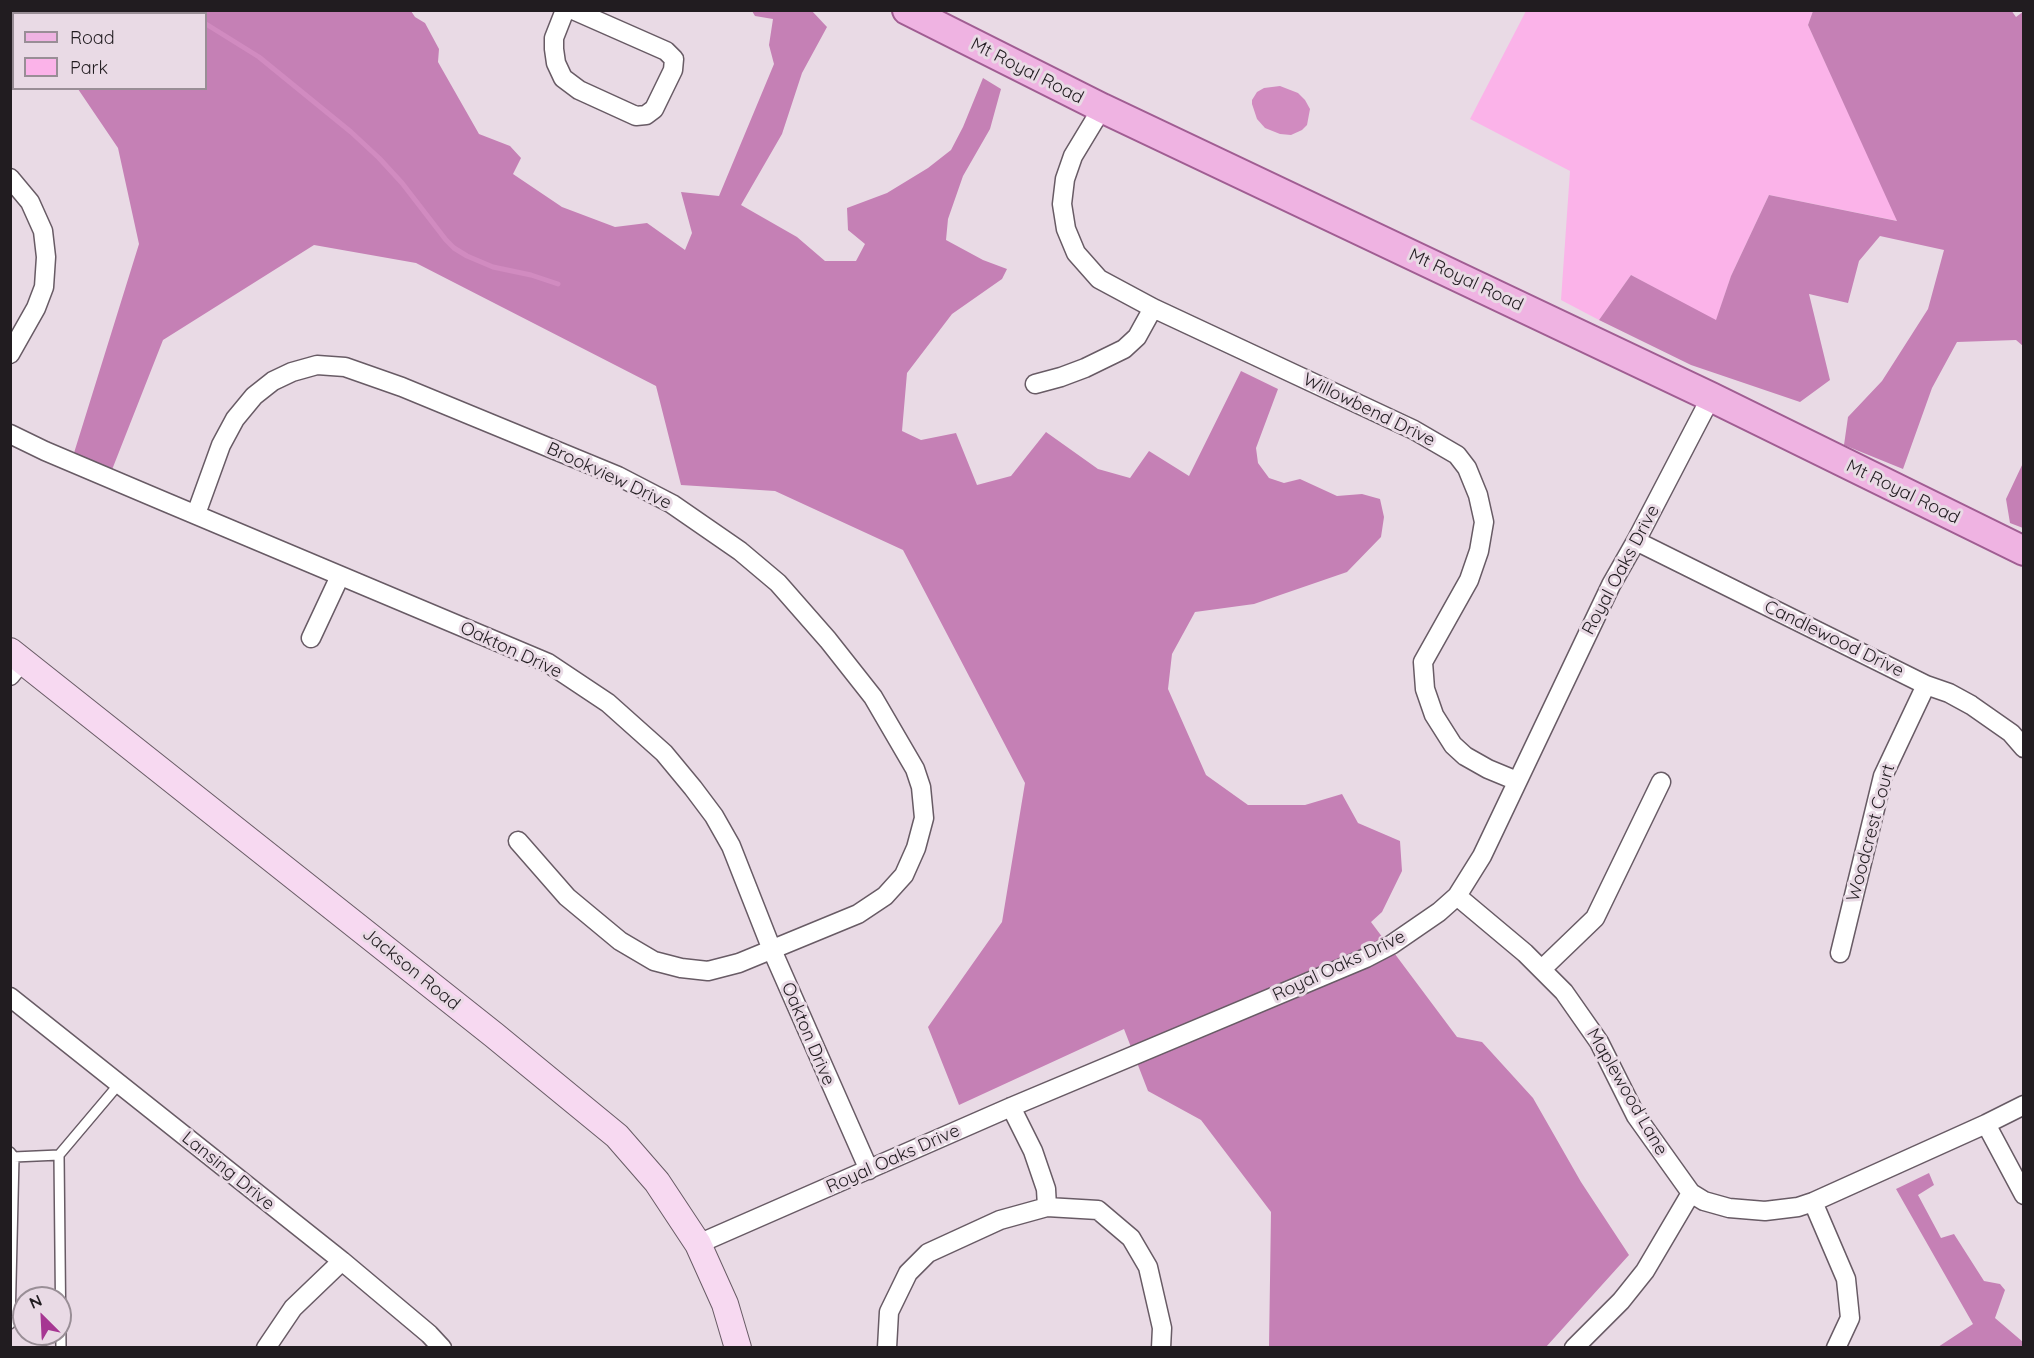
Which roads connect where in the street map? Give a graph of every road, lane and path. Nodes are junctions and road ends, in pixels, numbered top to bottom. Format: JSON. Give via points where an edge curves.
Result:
{"nodes":[{"id":1,"x":565,"y":10,"type":"edge"},
{"id":2,"x":573,"y":10,"type":"edge"},
{"id":3,"x":907,"y":10,"type":"edge"},
{"id":4,"x":1102,"y":108,"type":"junction"},
{"id":5,"x":10,"y":178,"type":"edge"},
{"id":6,"x":1153,"y":308,"type":"junction"},
{"id":7,"x":10,"y":354,"type":"edge"},
{"id":8,"x":1035,"y":384,"type":"dead end"},
{"id":9,"x":1712,"y":397,"type":"junction"},
{"id":10,"x":10,"y":434,"type":"edge"},
{"id":11,"x":196,"y":514,"type":"junction"},
{"id":12,"x":1636,"y":541,"type":"junction"},
{"id":13,"x":2024,"y":551,"type":"edge"},
{"id":14,"x":340,"y":576,"type":"junction"},
{"id":15,"x":311,"y":638,"type":"dead end"},
{"id":16,"x":15,"y":663,"type":"edge"},
{"id":17,"x":1926,"y":685,"type":"junction"},
{"id":18,"x":2024,"y":748,"type":"edge"},
{"id":19,"x":1517,"y":781,"type":"junction"},
{"id":20,"x":1661,"y":782,"type":"dead end"},
{"id":21,"x":518,"y":841,"type":"dead end"},
{"id":22,"x":1457,"y":896,"type":"junction"},
{"id":23,"x":772,"y":950,"type":"junction"},
{"id":24,"x":1840,"y":953,"type":"dead end"},
{"id":25,"x":1542,"y":969,"type":"junction"},
{"id":26,"x":10,"y":997,"type":"edge"},
{"id":27,"x":119,"y":1084,"type":"junction"},
{"id":28,"x":2024,"y":1105,"type":"edge"},
{"id":29,"x":1011,"y":1107,"type":"junction"},
{"id":30,"x":1986,"y":1124,"type":"junction"},
{"id":31,"x":12,"y":1154,"type":"edge"},
{"id":32,"x":59,"y":1155,"type":"junction"},
{"id":33,"x":869,"y":1170,"type":"junction"},
{"id":34,"x":1691,"y":1193,"type":"junction"},
{"id":35,"x":2024,"y":1195,"type":"edge"},
{"id":36,"x":1813,"y":1202,"type":"junction"},
{"id":37,"x":1047,"y":1207,"type":"junction"},
{"id":38,"x":698,"y":1244,"type":"junction"},
{"id":39,"x":342,"y":1260,"type":"junction"},
{"id":40,"x":10,"y":1324,"type":"edge"},
{"id":41,"x":61,"y":1347,"type":"edge"},
{"id":42,"x":266,"y":1347,"type":"edge"},
{"id":43,"x":442,"y":1347,"type":"edge"},
{"id":44,"x":738,"y":1347,"type":"edge"},
{"id":45,"x":887,"y":1347,"type":"edge"},
{"id":46,"x":1161,"y":1347,"type":"edge"},
{"id":47,"x":1574,"y":1347,"type":"edge"},
{"id":48,"x":1836,"y":1347,"type":"edge"}],
"edges":[{"from":1,"to":2,"type":"street","via":[[554,38],[556,63],[563,78],[579,90],[636,116],[654,109],[673,70],[674,59],[666,51]]},
{"from":3,"to":4,"type":"main road","name":"Mt Royal Road"},
{"from":4,"to":6,"type":"street","name":"Willowbend Drive","via":[[1073,156],[1065,179],[1062,204],[1066,229],[1076,253],[1099,279]]},
{"from":4,"to":9,"type":"main road","name":"Mt Royal Road"},
{"from":5,"to":7,"type":"street","via":[[30,202],[42,231],[46,257],[44,287]]},
{"from":6,"to":8,"type":"street","via":[[1137,337],[1124,349],[1061,378]]},
{"from":6,"to":19,"type":"street","name":"Willowbend Drive","via":[[1414,430],[1457,455],[1478,495],[1484,522],[1469,580],[1424,662],[1425,689],[1434,715],[1453,745],[1488,769]]},
{"from":9,"to":12,"type":"street","name":"Royal Oaks Drive"},
{"from":9,"to":13,"type":"main road","name":"Mt Royal Road"},
{"from":10,"to":11,"type":"street","name":"Oakton Drive"},
{"from":11,"to":14,"type":"street","name":"Oakton Drive"},
{"from":11,"to":23,"type":"street","name":"Brookview Drive","via":[[235,418],[273,381],[317,365],[345,367],[402,387],[618,476],[672,504],[740,551],[778,583],[873,697],[915,769],[924,818],[904,875],[885,896],[858,914]]},
{"from":12,"to":17,"type":"street","name":"Candlewood Drive"},
{"from":12,"to":19,"type":"street","name":"Royal Oaks Drive"},
{"from":14,"to":15,"type":"street"},
{"from":14,"to":23,"type":"street","name":"Oakton Drive","via":[[548,663],[608,703],[664,753],[714,816],[731,846]]},
{"from":16,"to":38,"type":"street","name":"Jackson Road","via":[[600,1120],[657,1182]]},
{"from":17,"to":18,"type":"street","name":"Candlewood Drive","via":[[1949,693],[1993,719]]},
{"from":17,"to":24,"type":"street","name":"Woodcrest Court","via":[[1883,776]]},
{"from":19,"to":22,"type":"street","name":"Royal Oaks Drive","via":[[1482,856]]},
{"from":20,"to":25,"type":"street","via":[[1595,918]]},
{"from":21,"to":23,"type":"street","name":"Brookview Drive","via":[[567,897],[620,940],[654,961],[708,971]]},
{"from":22,"to":25,"type":"street","name":"Maplewood Lane"},
{"from":22,"to":29,"type":"street","name":"Royal Oaks Drive","via":[[1383,950]]},
{"from":23,"to":33,"type":"street","name":"Oakton Drive"},
{"from":25,"to":34,"type":"street","name":"Maplewood Lane","via":[[1580,1012],[1636,1116]]},
{"from":26,"to":27,"type":"street","name":"Lansing Drive"},
{"from":27,"to":32,"type":"lane"},
{"from":27,"to":39,"type":"street","name":"Lansing Drive"},
{"from":28,"to":30,"type":"street"},
{"from":29,"to":33,"type":"street","name":"Royal Oaks Drive"},
{"from":29,"to":37,"type":"street","via":[[1033,1151],[1046,1189]]},
{"from":30,"to":35,"type":"street"},
{"from":30,"to":36,"type":"street"},
{"from":31,"to":32,"type":"lane"},
{"from":31,"to":40,"type":"lane"},
{"from":32,"to":41,"type":"lane"},
{"from":33,"to":38,"type":"street","name":"Royal Oaks Drive"},
{"from":34,"to":36,"type":"street","via":[[1704,1201],[1745,1210],[1765,1211]]},
{"from":34,"to":47,"type":"street","via":[[1645,1271]]},
{"from":36,"to":48,"type":"street","via":[[1846,1279],[1850,1318]]},
{"from":37,"to":45,"type":"street","via":[[1000,1220],[928,1253],[908,1273],[888,1312]]},
{"from":37,"to":46,"type":"street","via":[[1098,1210],[1131,1238],[1148,1267],[1162,1328]]},
{"from":38,"to":44,"type":"street","name":"Jackson Road","via":[[725,1304]]},
{"from":39,"to":42,"type":"street","via":[[293,1308]]},
{"from":39,"to":43,"type":"street","name":"Lansing Drive"}]}
